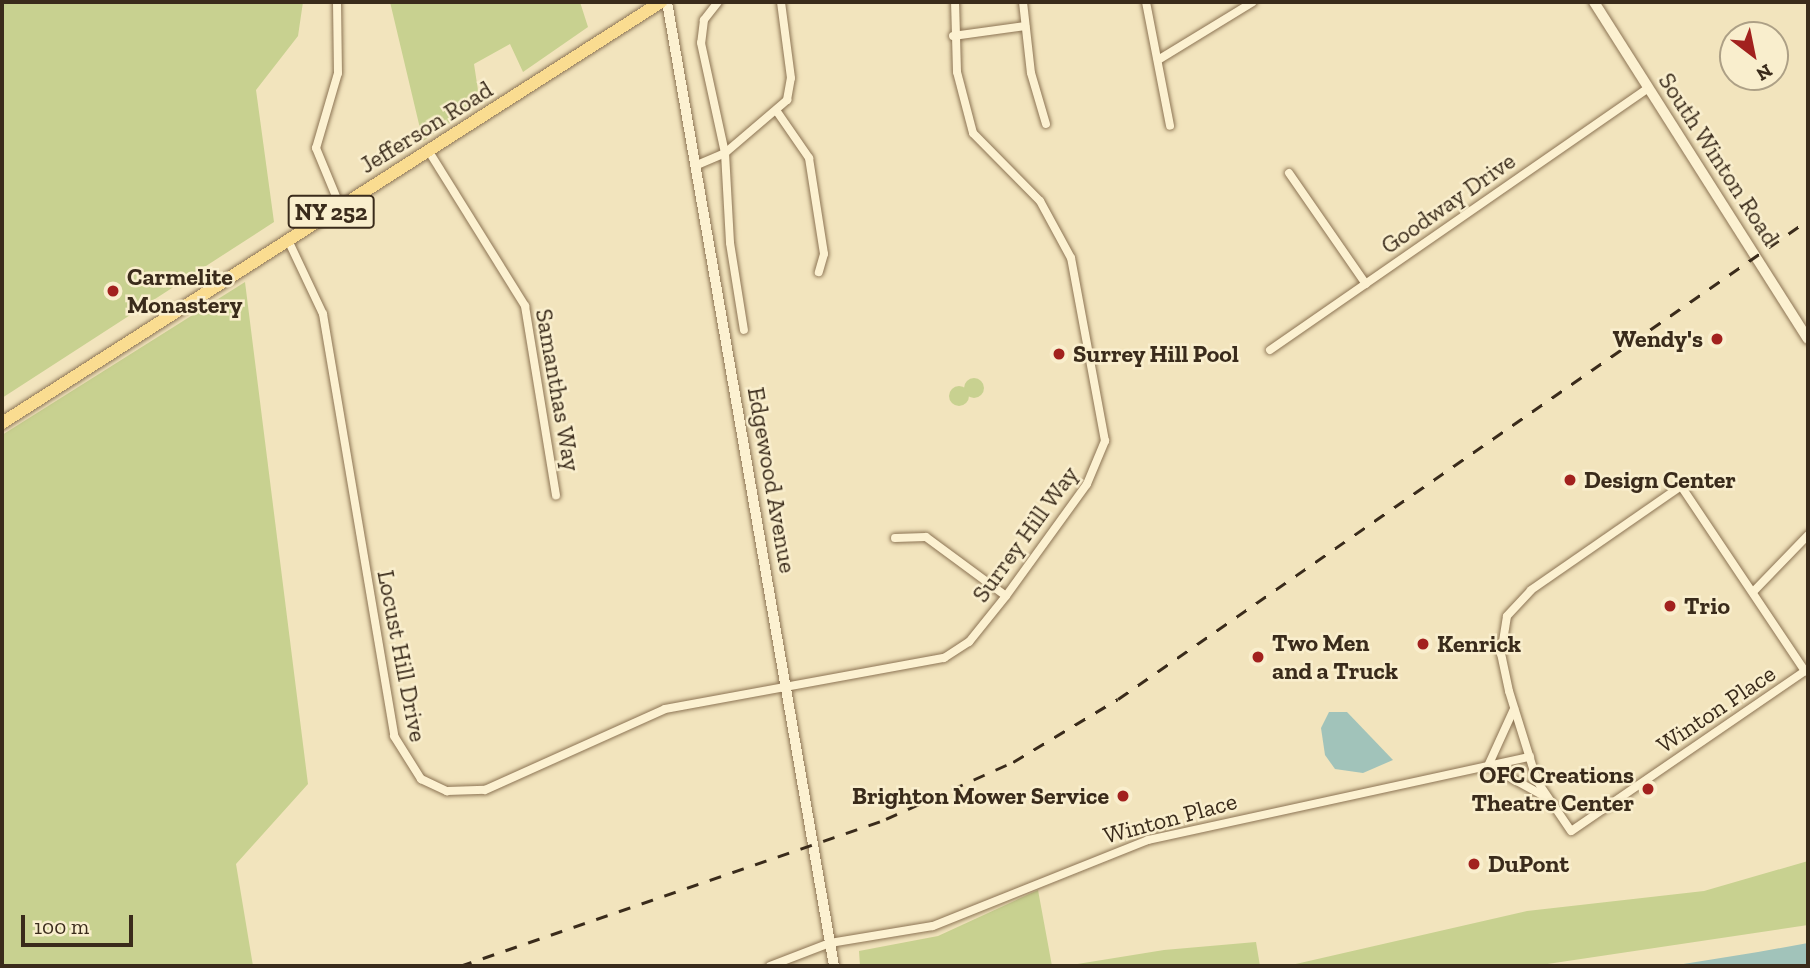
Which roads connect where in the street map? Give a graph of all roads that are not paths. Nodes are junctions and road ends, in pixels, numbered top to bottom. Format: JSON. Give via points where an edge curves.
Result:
{"nodes":[{"id":1,"x":337,"y":2,"type":"edge"},
{"id":2,"x":661,"y":2,"type":"edge"},
{"id":3,"x":667,"y":2,"type":"edge"},
{"id":4,"x":718,"y":2,"type":"edge"},
{"id":5,"x":781,"y":2,"type":"edge"},
{"id":6,"x":955,"y":2,"type":"edge"},
{"id":7,"x":1023,"y":2,"type":"edge"},
{"id":8,"x":1146,"y":2,"type":"edge"},
{"id":9,"x":1252,"y":2,"type":"edge"},
{"id":10,"x":1594,"y":2,"type":"edge"},
{"id":11,"x":1025,"y":26,"type":"junction"},
{"id":12,"x":953,"y":36,"type":"junction"},
{"id":13,"x":1158,"y":60,"type":"junction"},
{"id":14,"x":1648,"y":88,"type":"junction"},
{"id":15,"x":778,"y":113,"type":"junction"},
{"id":16,"x":1046,"y":124,"type":"dead end"},
{"id":17,"x":1170,"y":127,"type":"dead end"},
{"id":18,"x":428,"y":150,"type":"junction"},
{"id":19,"x":725,"y":153,"type":"junction"},
{"id":20,"x":697,"y":164,"type":"junction"},
{"id":21,"x":1289,"y":173,"type":"dead end"},
{"id":22,"x":341,"y":206,"type":"junction"},
{"id":23,"x":288,"y":240,"type":"junction"},
{"id":24,"x":819,"y":272,"type":"dead end"},
{"id":25,"x":1366,"y":284,"type":"junction"},
{"id":26,"x":744,"y":330,"type":"dead end"},
{"id":27,"x":1808,"y":339,"type":"edge"},
{"id":28,"x":1270,"y":350,"type":"dead end"},
{"id":29,"x":2,"y":423,"type":"edge"},
{"id":30,"x":556,"y":495,"type":"dead end"},
{"id":31,"x":1808,"y":535,"type":"edge"},
{"id":32,"x":895,"y":538,"type":"dead end"},
{"id":33,"x":1753,"y":592,"type":"junction"},
{"id":34,"x":1006,"y":596,"type":"junction"},
{"id":35,"x":786,"y":687,"type":"junction"},
{"id":36,"x":1514,"y":708,"type":"junction"},
{"id":37,"x":1530,"y":757,"type":"junction"},
{"id":38,"x":1488,"y":766,"type":"junction"},
{"id":39,"x":1550,"y":800,"type":"junction"},
{"id":40,"x":830,"y":943,"type":"junction"},
{"id":41,"x":770,"y":966,"type":"edge"},
{"id":42,"x":834,"y":966,"type":"edge"}],
"edges":[{"from":1,"to":22,"type":"street","via":[[338,73],[316,148]]},
{"from":2,"to":18,"type":"main road","name":"Jefferson Road","number":"NY 252"},
{"from":3,"to":20,"type":"street","name":"Edgewood Avenue"},
{"from":4,"to":19,"type":"street","via":[[704,20],[701,43]]},
{"from":5,"to":15,"type":"street","via":[[792,78]]},
{"from":6,"to":12,"type":"street","name":"Surrey Hill Way"},
{"from":7,"to":11,"type":"street"},
{"from":8,"to":13,"type":"street"},
{"from":9,"to":13,"type":"street"},
{"from":10,"to":14,"type":"main road","name":"South Winton Road"},
{"from":11,"to":12,"type":"street"},
{"from":11,"to":16,"type":"street"},
{"from":12,"to":34,"type":"street","name":"Surrey Hill Way","via":[[973,133],[1040,201],[1072,258],[1105,441],[1087,484]]},
{"from":13,"to":17,"type":"street"},
{"from":14,"to":25,"type":"street","name":"Goodway Drive"},
{"from":14,"to":27,"type":"main road","name":"South Winton Road"},
{"from":15,"to":19,"type":"street"},
{"from":15,"to":24,"type":"street","via":[[809,158],[824,254]]},
{"from":18,"to":22,"type":"main road","name":"Jefferson Road","number":"NY 252"},
{"from":18,"to":30,"type":"street","name":"Samanthas Way","via":[[525,306]]},
{"from":19,"to":20,"type":"street"},
{"from":19,"to":26,"type":"street","via":[[730,243]]},
{"from":20,"to":35,"type":"street","name":"Edgewood Avenue"},
{"from":21,"to":25,"type":"street"},
{"from":22,"to":23,"type":"main road","name":"Jefferson Road","number":"NY 252"},
{"from":23,"to":29,"type":"main road","name":"Jefferson Road","number":"NY 252"},
{"from":23,"to":35,"type":"street","name":"Locust Hill Drive","via":[[326,325],[394,736],[413,772],[447,791],[485,790],[665,709]]},
{"from":25,"to":28,"type":"street","name":"Goodway Drive"},
{"from":31,"to":33,"type":"street"},
{"from":32,"to":34,"type":"street","via":[[926,537]]},
{"from":33,"to":36,"type":"street","name":"Winton Place","via":[[1681,486],[1531,590],[1507,616],[1501,654]]},
{"from":33,"to":39,"type":"street","name":"Winton Place","via":[[1805,671],[1571,831]]},
{"from":34,"to":35,"type":"street","name":"Surrey Hill Way","via":[[969,642],[944,658]]},
{"from":35,"to":40,"type":"street","name":"Edgewood Avenue"},
{"from":36,"to":37,"type":"street","name":"Winton Place"},
{"from":36,"to":38,"type":"street","via":[[1506,738]]},
{"from":37,"to":38,"type":"street","name":"Winton Place"},
{"from":37,"to":39,"type":"street","name":"Winton Place"},
{"from":38,"to":39,"type":"street"},
{"from":38,"to":40,"type":"street","name":"Winton Place","via":[[1148,839],[933,926]]},
{"from":40,"to":41,"type":"street","name":"Winton Place"},
{"from":40,"to":42,"type":"street","name":"Edgewood Avenue"}]}
